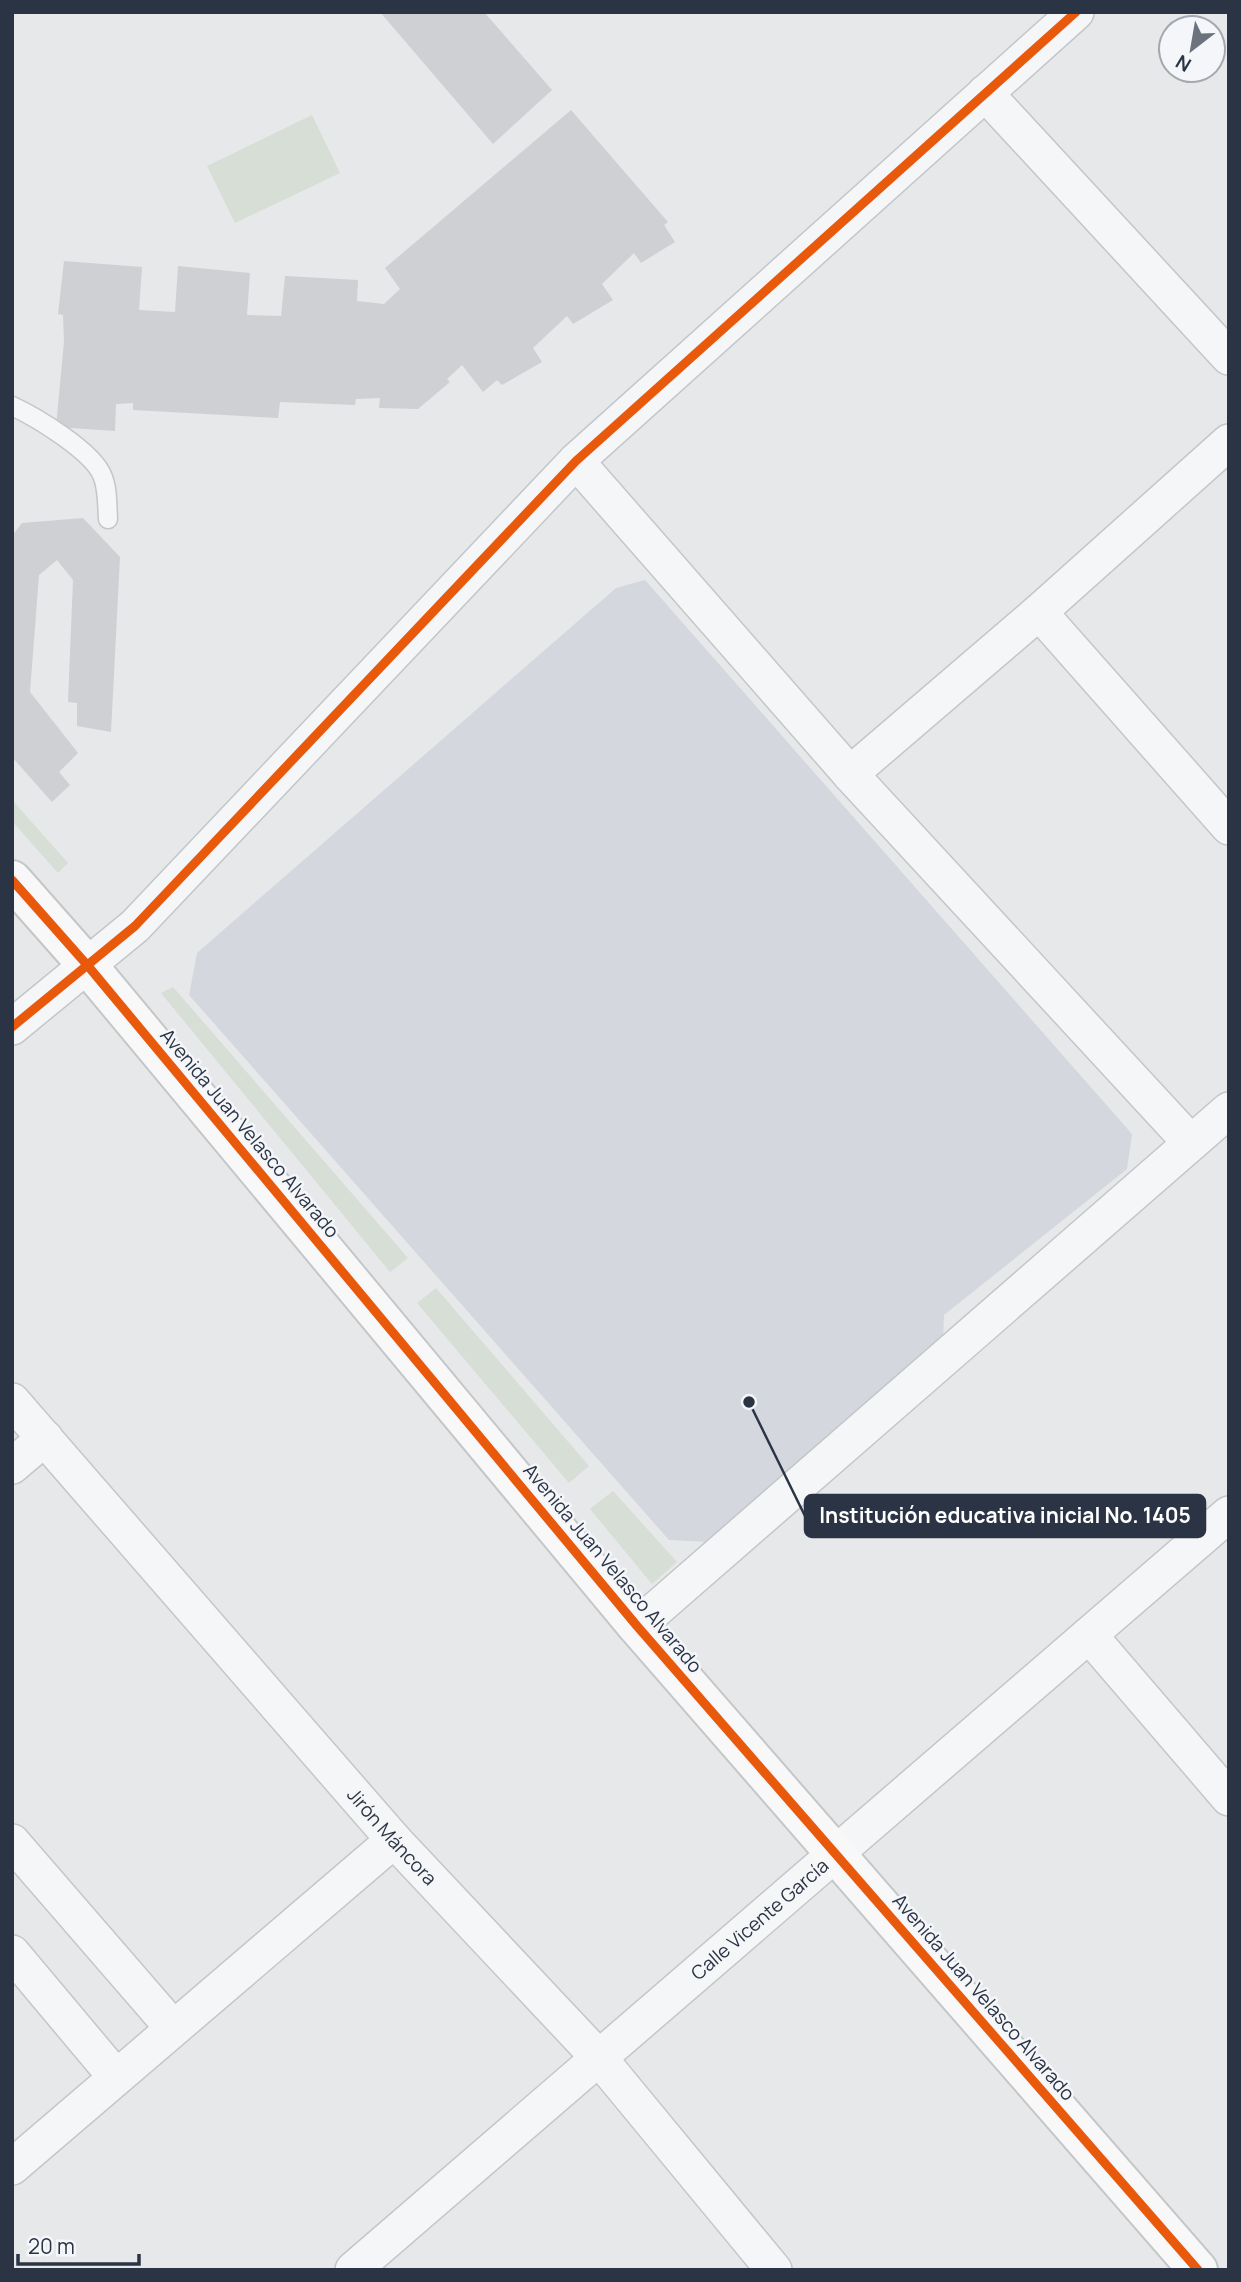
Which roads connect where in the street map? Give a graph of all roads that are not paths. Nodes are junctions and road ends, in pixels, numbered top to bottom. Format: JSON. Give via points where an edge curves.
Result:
{"nodes":[{"id":1,"x":1076,"y":12,"type":"edge"},
{"id":2,"x":985,"y":93,"type":"junction"},
{"id":3,"x":1229,"y":357,"type":"edge"},
{"id":4,"x":12,"y":406,"type":"edge"},
{"id":5,"x":1229,"y":442,"type":"edge"},
{"id":6,"x":576,"y":461,"type":"junction"},
{"id":7,"x":108,"y":519,"type":"dead end"},
{"id":8,"x":1039,"y":611,"type":"junction"},
{"id":9,"x":850,"y":774,"type":"junction"},
{"id":10,"x":1229,"y":827,"type":"edge"},
{"id":11,"x":12,"y":880,"type":"edge"},
{"id":12,"x":88,"y":966,"type":"junction"},
{"id":13,"x":12,"y":1027,"type":"edge"},
{"id":14,"x":1229,"y":1110,"type":"edge"},
{"id":15,"x":1191,"y":1143,"type":"junction"},
{"id":16,"x":12,"y":1401,"type":"edge"},
{"id":17,"x":45,"y":1438,"type":"junction"},
{"id":18,"x":12,"y":1466,"type":"edge"},
{"id":19,"x":1229,"y":1514,"type":"edge"},
{"id":20,"x":637,"y":1626,"type":"junction"},
{"id":21,"x":1089,"y":1635,"type":"junction"},
{"id":22,"x":1229,"y":1798,"type":"edge"},
{"id":23,"x":394,"y":1840,"type":"junction"},
{"id":24,"x":12,"y":1842,"type":"edge"},
{"id":25,"x":835,"y":1853,"type":"junction"},
{"id":26,"x":12,"y":1953,"type":"edge"},
{"id":27,"x":173,"y":2028,"type":"junction"},
{"id":28,"x":599,"y":2058,"type":"junction"},
{"id":29,"x":116,"y":2077,"type":"junction"},
{"id":30,"x":12,"y":2166,"type":"edge"},
{"id":31,"x":354,"y":2270,"type":"edge"},
{"id":32,"x":774,"y":2270,"type":"edge"},
{"id":33,"x":1198,"y":2270,"type":"edge"}],
"edges":[{"from":1,"to":2,"type":"street"},
{"from":2,"to":3,"type":"street"},
{"from":2,"to":6,"type":"street"},
{"from":4,"to":7,"type":"lane","via":[[38,419],[88,457],[102,475]]},
{"from":5,"to":8,"type":"street"},
{"from":6,"to":9,"type":"street"},
{"from":6,"to":12,"type":"street","via":[[135,926]]},
{"from":8,"to":9,"type":"street"},
{"from":8,"to":10,"type":"street"},
{"from":9,"to":15,"type":"street"},
{"from":11,"to":12,"type":"street","name":"Avenida Juan Velasco Alvarado"},
{"from":12,"to":13,"type":"street"},
{"from":12,"to":20,"type":"street","name":"Avenida Juan Velasco Alvarado"},
{"from":14,"to":15,"type":"street"},
{"from":15,"to":20,"type":"street"},
{"from":16,"to":17,"type":"street","name":"Jirón Máncora"},
{"from":17,"to":18,"type":"street"},
{"from":17,"to":23,"type":"street","name":"Jirón Máncora"},
{"from":19,"to":21,"type":"street","name":"Calle Vicente García"},
{"from":20,"to":25,"type":"street","name":"Avenida Juan Velasco Alvarado"},
{"from":21,"to":22,"type":"street"},
{"from":21,"to":25,"type":"street","name":"Calle Vicente García"},
{"from":23,"to":27,"type":"street"},
{"from":23,"to":28,"type":"street","name":"Jirón Máncora"},
{"from":24,"to":27,"type":"street"},
{"from":25,"to":28,"type":"street","name":"Calle Vicente García"},
{"from":25,"to":33,"type":"street","name":"Avenida Juan Velasco Alvarado"},
{"from":26,"to":29,"type":"street"},
{"from":27,"to":29,"type":"street"},
{"from":28,"to":31,"type":"street","name":"Calle Vicente García"},
{"from":28,"to":32,"type":"street","name":"Jirón Máncora"},
{"from":29,"to":30,"type":"street"}]}
